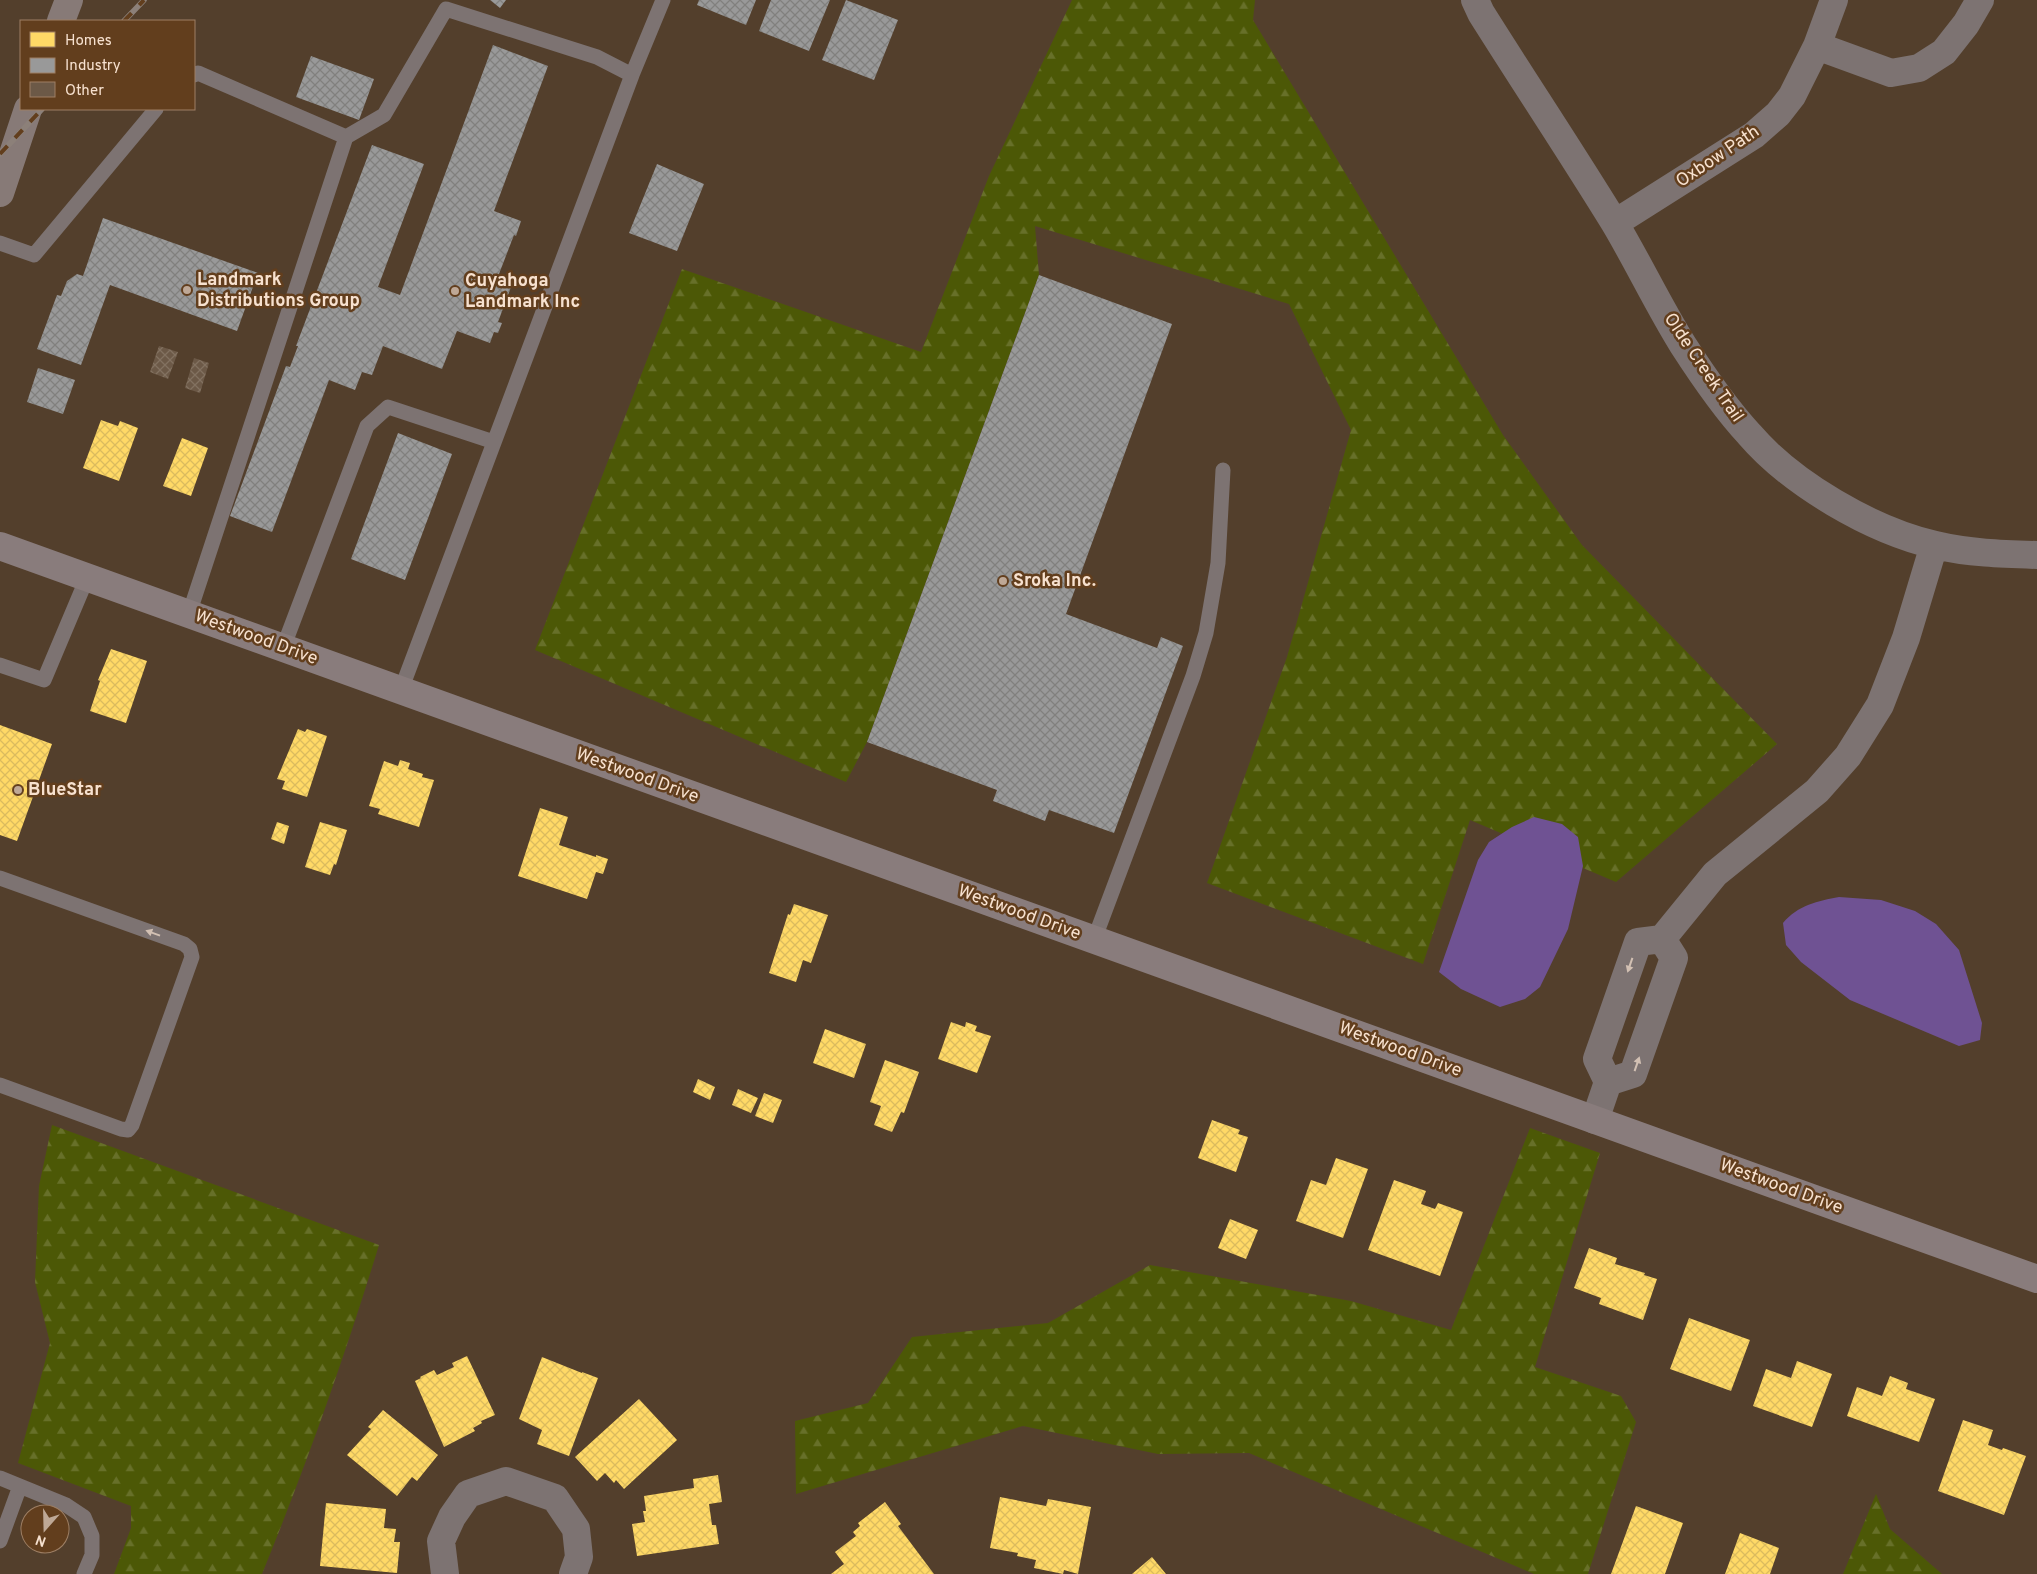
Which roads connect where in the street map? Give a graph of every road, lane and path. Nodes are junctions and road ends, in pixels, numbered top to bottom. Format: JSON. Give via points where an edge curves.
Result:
{"nodes":[{"id":1,"x":69,"y":0,"type":"edge"},
{"id":2,"x":663,"y":0,"type":"edge"},
{"id":3,"x":1475,"y":0,"type":"edge"},
{"id":4,"x":1834,"y":0,"type":"edge"},
{"id":5,"x":1980,"y":0,"type":"edge"},
{"id":6,"x":61,"y":20,"type":"edge"},
{"id":7,"x":1817,"y":46,"type":"junction"},
{"id":8,"x":195,"y":74,"type":"edge"},
{"id":9,"x":632,"y":75,"type":"junction"},
{"id":10,"x":28,"y":110,"type":"edge"},
{"id":11,"x":155,"y":110,"type":"edge"},
{"id":12,"x":346,"y":137,"type":"junction"},
{"id":13,"x":0,"y":193,"type":"edge"},
{"id":14,"x":1615,"y":223,"type":"junction"},
{"id":15,"x":0,"y":243,"type":"edge"},
{"id":16,"x":494,"y":442,"type":"junction"},
{"id":17,"x":1223,"y":470,"type":"dead end"},
{"id":18,"x":1934,"y":545,"type":"junction"},
{"id":19,"x":0,"y":546,"type":"edge"},
{"id":20,"x":2037,"y":555,"type":"edge"},
{"id":21,"x":88,"y":578,"type":"junction"},
{"id":22,"x":189,"y":614,"type":"junction"},
{"id":23,"x":283,"y":648,"type":"junction"},
{"id":24,"x":0,"y":665,"type":"edge"},
{"id":25,"x":400,"y":690,"type":"junction"},
{"id":26,"x":0,"y":878,"type":"edge"},
{"id":27,"x":1662,"y":939,"type":"junction"},
{"id":28,"x":1094,"y":940,"type":"junction"},
{"id":29,"x":1608,"y":1082,"type":"junction"},
{"id":30,"x":0,"y":1085,"type":"edge"},
{"id":31,"x":1595,"y":1120,"type":"junction"},
{"id":32,"x":2037,"y":1279,"type":"edge"},
{"id":33,"x":0,"y":1478,"type":"edge"},
{"id":34,"x":20,"y":1486,"type":"junction"},
{"id":35,"x":0,"y":1541,"type":"edge"},
{"id":36,"x":84,"y":1574,"type":"edge"},
{"id":37,"x":445,"y":1574,"type":"edge"},
{"id":38,"x":573,"y":1574,"type":"edge"}],
"edges":[{"from":1,"to":6,"type":"main road"},
{"from":2,"to":9,"type":"lane"},
{"from":3,"to":14,"type":"street","name":"Olde Creek Trail"},
{"from":4,"to":7,"type":"street","name":"Oxbow Path"},
{"from":5,"to":7,"type":"street","via":[[1944,52],[1919,68],[1891,73]]},
{"from":7,"to":14,"type":"street","name":"Oxbow Path","via":[[1792,96],[1754,136]]},
{"from":8,"to":12,"type":"lane","via":[[198,73]]},
{"from":9,"to":12,"type":"lane","via":[[596,57],[446,9],[384,116]]},
{"from":9,"to":16,"type":"lane"},
{"from":10,"to":13,"type":"main road"},
{"from":11,"to":15,"type":"lane","via":[[34,255]]},
{"from":12,"to":22,"type":"lane"},
{"from":14,"to":18,"type":"street","name":"Olde Creek Trail","via":[[1682,344],[1750,435],[1796,478],[1847,511]]},
{"from":16,"to":23,"type":"lane","via":[[388,408],[367,426]]},
{"from":16,"to":25,"type":"lane"},
{"from":17,"to":28,"type":"lane","via":[[1218,563],[1206,633],[1194,676]]},
{"from":18,"to":20,"type":"street","name":"Olde Creek Trail","via":[[1985,554]]},
{"from":18,"to":27,"type":"street","via":[[1906,638],[1880,705],[1848,756],[1817,791],[1715,874]]},
{"from":19,"to":21,"type":"street","name":"Westwood Drive"},
{"from":21,"to":22,"type":"street","name":"Westwood Drive"},
{"from":21,"to":24,"type":"lane","via":[[44,680]]},
{"from":22,"to":23,"type":"street","name":"Westwood Drive"},
{"from":23,"to":25,"type":"street","name":"Westwood Drive"},
{"from":25,"to":28,"type":"street","name":"Westwood Drive"},
{"from":30,"to":26,"type":"lane","one_way":true,"via":[[128,1130],[192,957],[190,948],[184,944]]},
{"from":29,"to":27,"type":"street","one_way":true,"via":[[1633,1074],[1674,958]]},
{"from":27,"to":29,"type":"street","one_way":true,"via":[[1638,942],[1597,1059]]},
{"from":28,"to":31,"type":"street","name":"Westwood Drive"},
{"from":29,"to":31,"type":"street"},
{"from":31,"to":32,"type":"street","name":"Westwood Drive"},
{"from":33,"to":34,"type":"lane"},
{"from":34,"to":35,"type":"lane"},
{"from":34,"to":36,"type":"lane","via":[[66,1505],[84,1517],[92,1536],[92,1554]]},
{"from":37,"to":38,"type":"street","via":[[441,1541],[452,1517],[468,1494],[506,1481],[554,1498],[576,1529],[578,1557]]}]}
